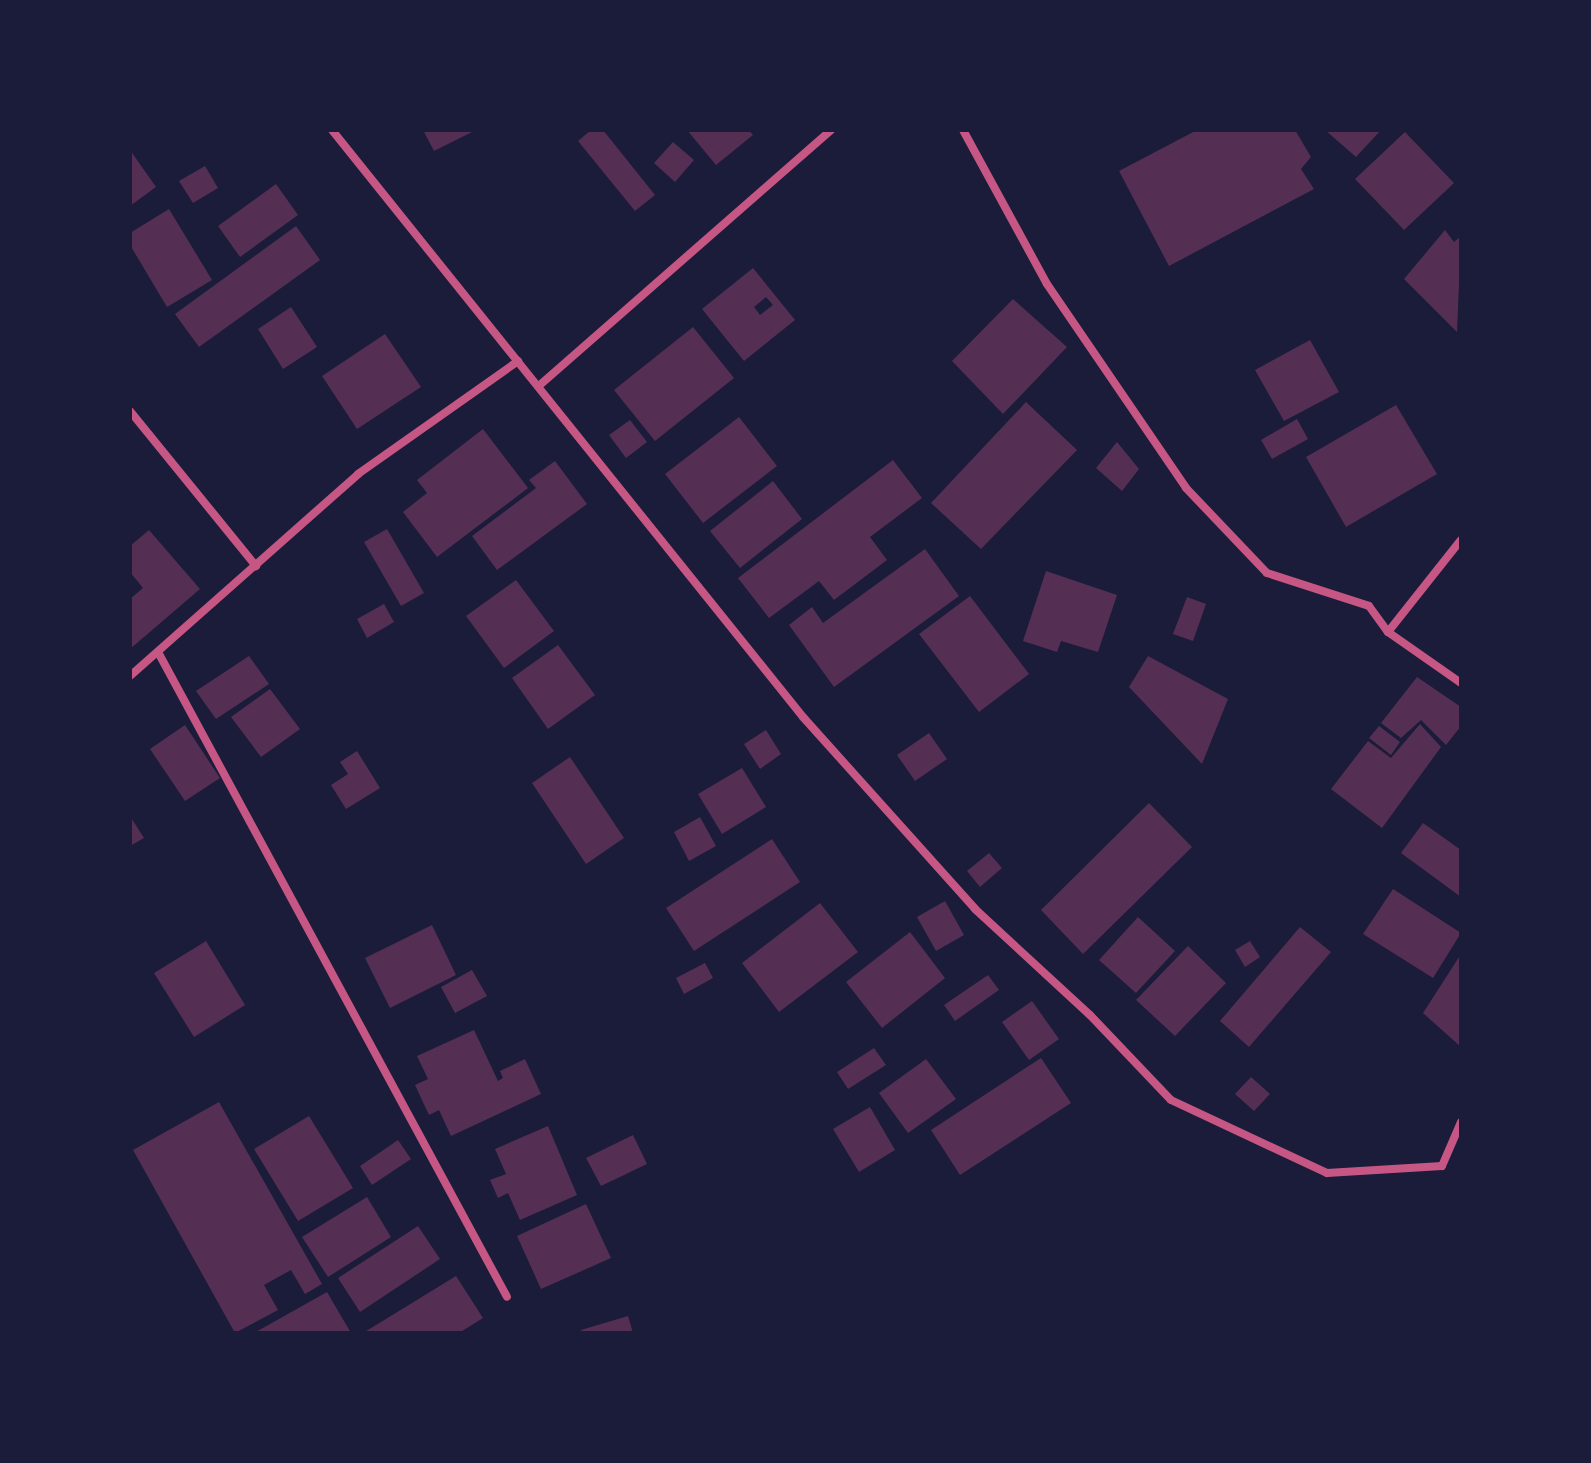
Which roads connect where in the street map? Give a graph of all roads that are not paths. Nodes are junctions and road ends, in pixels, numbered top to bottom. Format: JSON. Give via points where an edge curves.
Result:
{"nodes":[{"id":1,"x":332,"y":130,"type":"edge"},
{"id":2,"x":831,"y":130,"type":"edge"},
{"id":3,"x":963,"y":130,"type":"edge"},
{"id":4,"x":518,"y":361,"type":"junction"},
{"id":5,"x":541,"y":384,"type":"junction"},
{"id":6,"x":130,"y":411,"type":"edge"},
{"id":7,"x":1461,"y":540,"type":"edge"},
{"id":8,"x":256,"y":566,"type":"junction"},
{"id":9,"x":1388,"y":632,"type":"junction"},
{"id":10,"x":158,"y":652,"type":"junction"},
{"id":11,"x":130,"y":676,"type":"edge"},
{"id":12,"x":1461,"y":683,"type":"edge"},
{"id":13,"x":1461,"y":1122,"type":"edge"},
{"id":14,"x":507,"y":1297,"type":"dead end"}],
"edges":[{"from":1,"to":4,"type":"street"},
{"from":2,"to":5,"type":"street"},
{"from":3,"to":9,"type":"street","via":[[1047,284],[1186,488],[1267,573],[1369,606]]},
{"from":4,"to":5,"type":"street"},
{"from":4,"to":8,"type":"street","via":[[358,474]]},
{"from":5,"to":13,"type":"street","via":[[813,728],[975,909],[1090,1015],[1171,1100],[1327,1173],[1442,1166]]},
{"from":6,"to":8,"type":"street"},
{"from":7,"to":9,"type":"street"},
{"from":8,"to":10,"type":"street"},
{"from":9,"to":12,"type":"street"},
{"from":10,"to":11,"type":"street"},
{"from":10,"to":14,"type":"street"}]}
